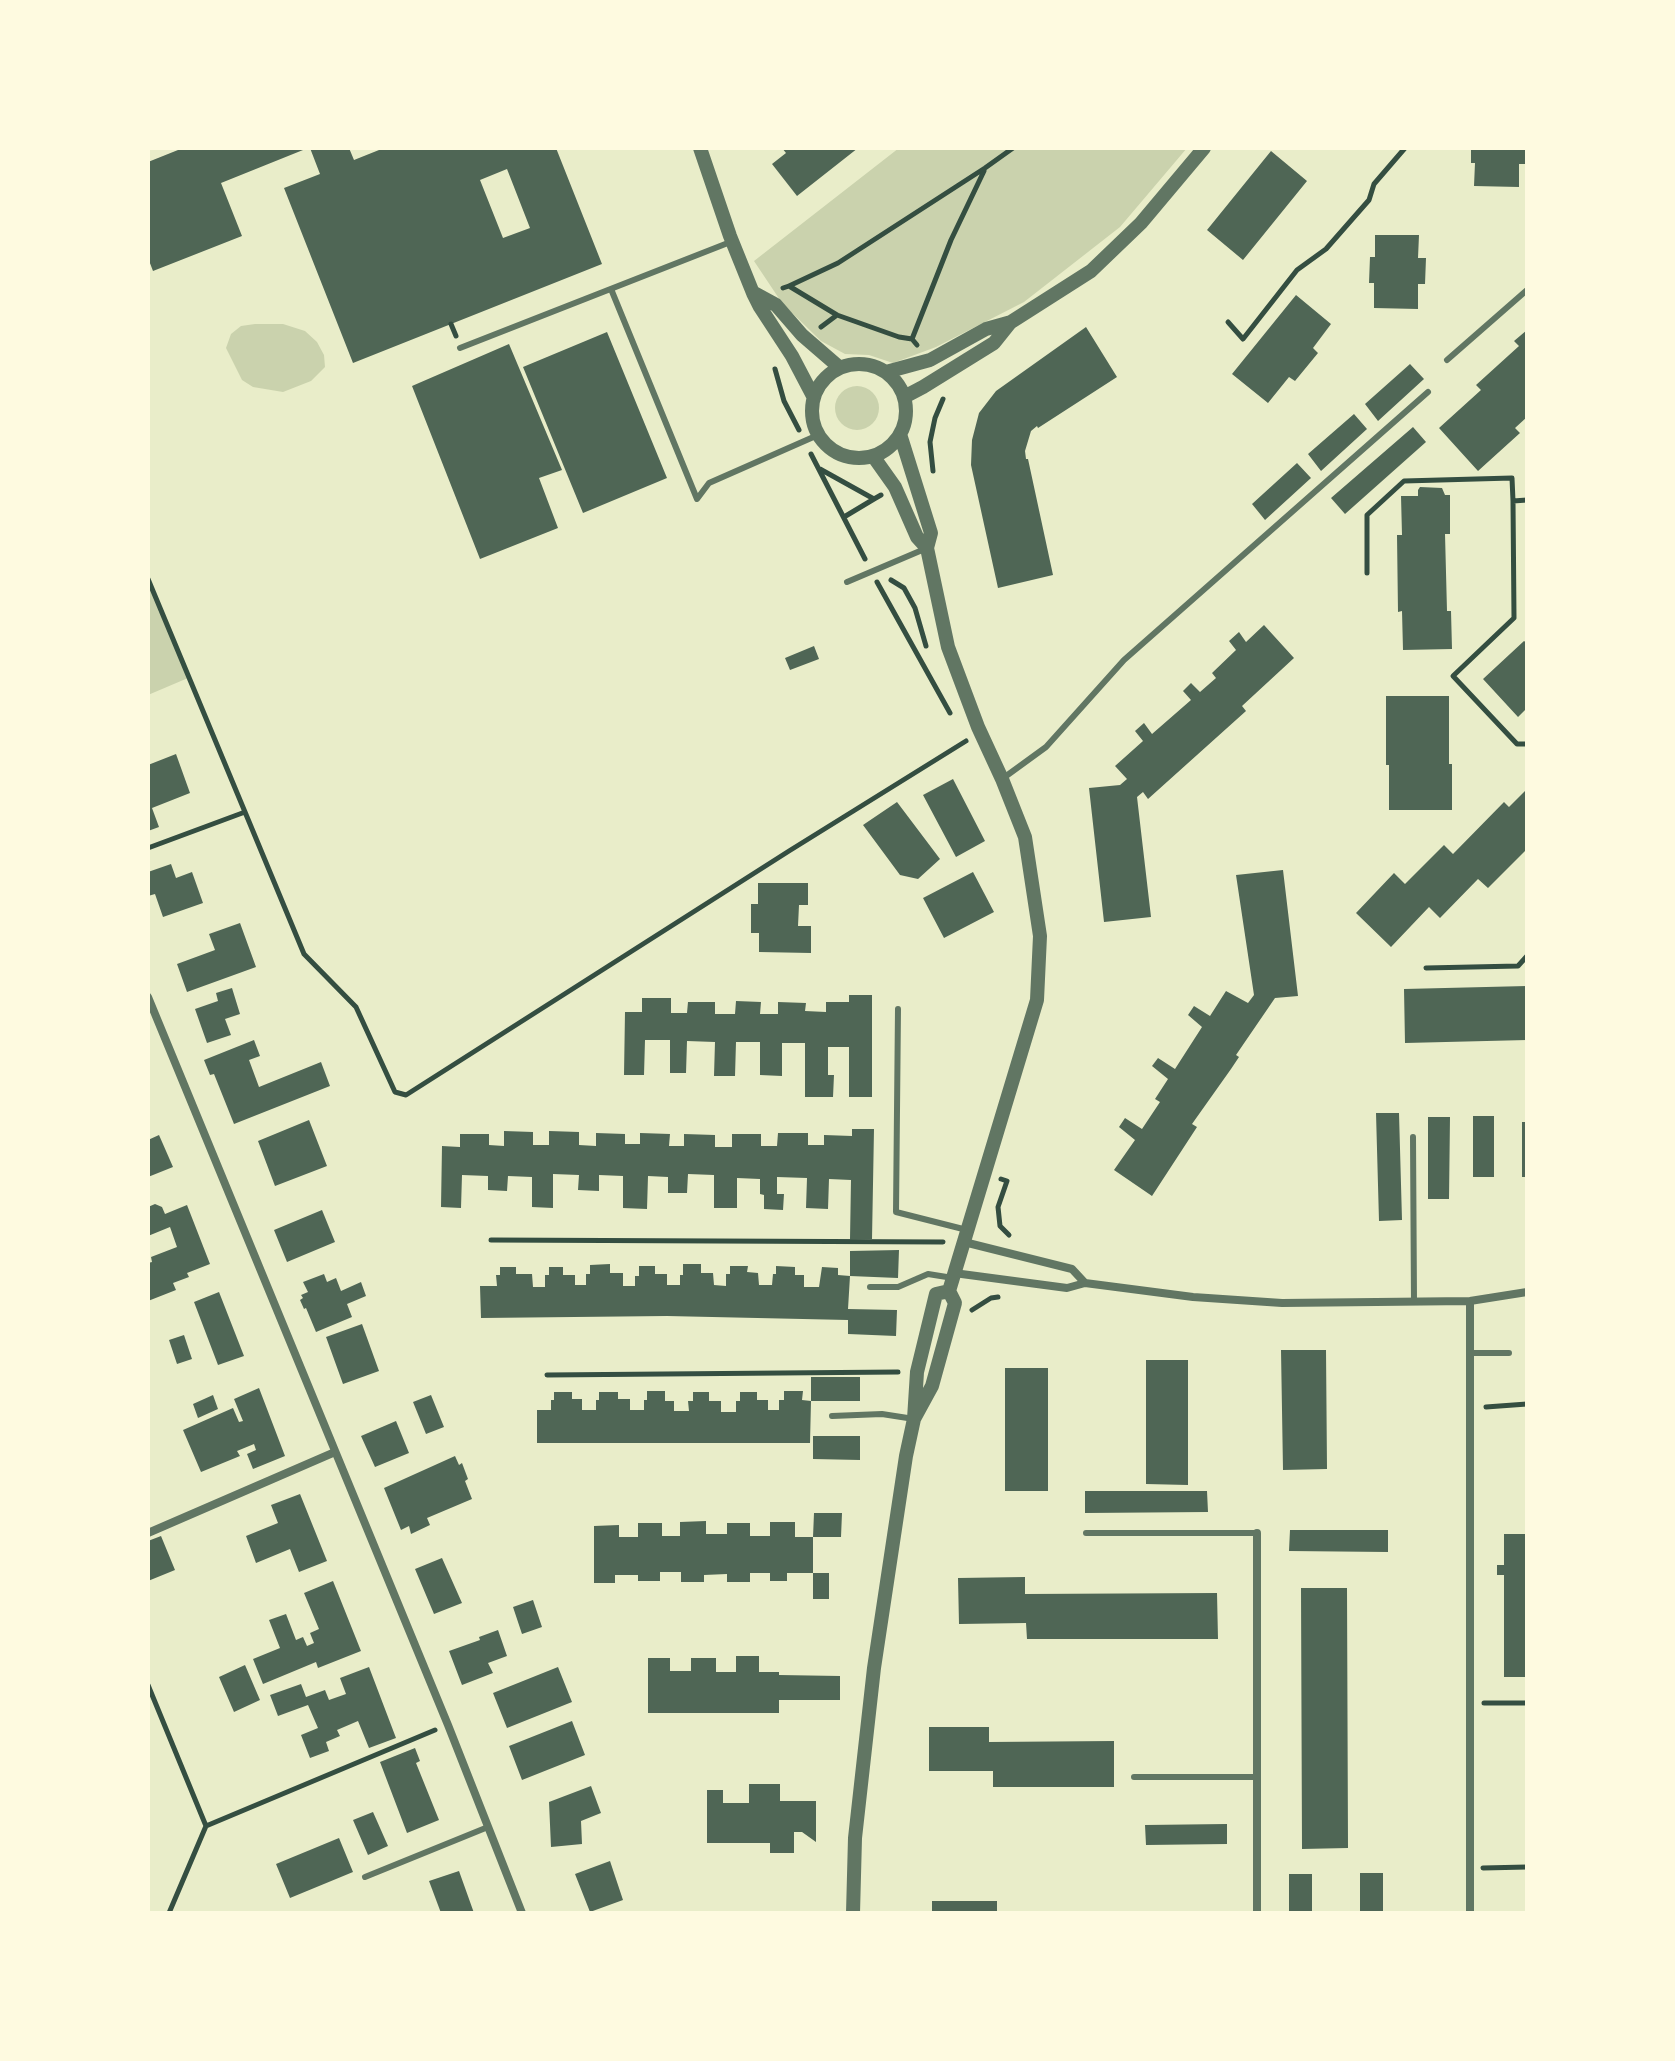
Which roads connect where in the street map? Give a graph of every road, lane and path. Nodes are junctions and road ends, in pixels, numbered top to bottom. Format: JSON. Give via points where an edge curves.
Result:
{"nodes":[{"id":1,"x":700,"y":148,"type":"edge"},
{"id":2,"x":1013,"y":148,"type":"edge"},
{"id":3,"x":1204,"y":148,"type":"edge"},
{"id":4,"x":1405,"y":148,"type":"edge"},
{"id":5,"x":985,"y":168,"type":"junction"},
{"id":6,"x":733,"y":241,"type":"junction"},
{"id":7,"x":789,"y":286,"type":"dead end"},
{"id":8,"x":611,"y":289,"type":"junction"},
{"id":9,"x":1527,"y":290,"type":"edge"},
{"id":10,"x":753,"y":293,"type":"junction"},
{"id":11,"x":1011,"y":322,"type":"junction"},
{"id":12,"x":1228,"y":322,"type":"dead end"},
{"id":13,"x":806,"y":339,"type":"junction"},
{"id":14,"x":912,"y":339,"type":"junction"},
{"id":15,"x":460,"y":348,"type":"dead end"},
{"id":16,"x":792,"y":356,"type":"junction"},
{"id":17,"x":772,"y":360,"type":"dead end"},
{"id":18,"x":930,"y":360,"type":"junction"},
{"id":19,"x":1447,"y":360,"type":"dead end"},
{"id":20,"x":839,"y":367,"type":"junction"},
{"id":21,"x":886,"y":372,"type":"junction"},
{"id":22,"x":938,"y":378,"type":"junction"},
{"id":23,"x":1428,"y":392,"type":"dead end"},
{"id":24,"x":813,"y":396,"type":"junction"},
{"id":25,"x":904,"y":397,"type":"junction"},
{"id":26,"x":784,"y":401,"type":"junction"},
{"id":27,"x":900,"y":434,"type":"junction"},
{"id":28,"x":811,"y":438,"type":"junction"},
{"id":29,"x":873,"y":456,"type":"junction"},
{"id":30,"x":819,"y":468,"type":"junction"},
{"id":31,"x":914,"y":479,"type":"junction"},
{"id":32,"x":895,"y":487,"type":"junction"},
{"id":33,"x":874,"y":499,"type":"junction"},
{"id":34,"x":1527,"y":500,"type":"edge"},
{"id":35,"x":1513,"y":501,"type":"junction"},
{"id":36,"x":844,"y":517,"type":"junction"},
{"id":37,"x":927,"y":548,"type":"junction"},
{"id":38,"x":871,"y":572,"type":"junction"},
{"id":39,"x":1367,"y":573,"type":"dead end"},
{"id":40,"x":148,"y":579,"type":"edge"},
{"id":41,"x":847,"y":582,"type":"dead end"},
{"id":42,"x":951,"y":715,"type":"dead end"},
{"id":43,"x":959,"y":728,"type":"dead end"},
{"id":44,"x":966,"y":741,"type":"junction"},
{"id":45,"x":1527,"y":744,"type":"edge"},
{"id":46,"x":975,"y":751,"type":"dead end"},
{"id":47,"x":1002,"y":779,"type":"junction"},
{"id":48,"x":245,"y":812,"type":"junction"},
{"id":49,"x":148,"y":848,"type":"edge"},
{"id":50,"x":1527,"y":956,"type":"edge"},
{"id":51,"x":1426,"y":968,"type":"dead end"},
{"id":52,"x":148,"y":997,"type":"edge"},
{"id":53,"x":898,"y":1009,"type":"dead end"},
{"id":54,"x":1413,"y":1137,"type":"dead end"},
{"id":55,"x":966,"y":1236,"type":"junction"},
{"id":56,"x":491,"y":1240,"type":"dead end"},
{"id":57,"x":952,"y":1280,"type":"junction"},
{"id":58,"x":1085,"y":1283,"type":"junction"},
{"id":59,"x":870,"y":1287,"type":"dead end"},
{"id":60,"x":1527,"y":1292,"type":"edge"},
{"id":61,"x":1470,"y":1301,"type":"junction"},
{"id":62,"x":1414,"y":1302,"type":"junction"},
{"id":63,"x":1470,"y":1353,"type":"junction"},
{"id":64,"x":1509,"y":1353,"type":"dead end"},
{"id":65,"x":917,"y":1372,"type":"junction"},
{"id":66,"x":547,"y":1375,"type":"dead end"},
{"id":67,"x":1527,"y":1404,"type":"edge"},
{"id":68,"x":1469,"y":1408,"type":"junction"},
{"id":69,"x":832,"y":1416,"type":"dead end"},
{"id":70,"x":914,"y":1419,"type":"junction"},
{"id":71,"x":335,"y":1452,"type":"junction"},
{"id":72,"x":148,"y":1533,"type":"edge"},
{"id":73,"x":1086,"y":1533,"type":"dead end"},
{"id":74,"x":1257,"y":1533,"type":"joint"},
{"id":75,"x":148,"y":1685,"type":"edge"},
{"id":76,"x":1527,"y":1703,"type":"edge"},
{"id":77,"x":1469,"y":1704,"type":"junction"},
{"id":78,"x":448,"y":1725,"type":"junction"},
{"id":79,"x":1134,"y":1777,"type":"dead end"},
{"id":80,"x":1257,"y":1777,"type":"junction"},
{"id":81,"x":206,"y":1826,"type":"junction"},
{"id":82,"x":488,"y":1827,"type":"junction"},
{"id":83,"x":1527,"y":1867,"type":"edge"},
{"id":84,"x":1470,"y":1868,"type":"junction"},
{"id":85,"x":365,"y":1877,"type":"dead end"},
{"id":86,"x":169,"y":1913,"type":"edge"},
{"id":87,"x":522,"y":1913,"type":"edge"},
{"id":88,"x":853,"y":1913,"type":"edge"},
{"id":89,"x":1257,"y":1913,"type":"edge"},
{"id":90,"x":1470,"y":1913,"type":"edge"}],
"edges":[{"from":1,"to":6,"type":"street"},
{"from":2,"to":5,"type":"path"},
{"from":3,"to":11,"type":"street","via":[[1141,223],[1091,271]]},
{"from":4,"to":12,"type":"path","via":[[1374,184],[1369,200],[1326,249],[1297,270],[1243,339]]},
{"from":5,"to":7,"type":"path","via":[[838,263]]},
{"from":5,"to":14,"type":"path"},
{"from":6,"to":8,"type":"lane"},
{"from":6,"to":10,"type":"street"},
{"from":8,"to":15,"type":"lane"},
{"from":8,"to":28,"type":"lane","via":[[697,499],[709,483]]},
{"from":9,"to":19,"type":"lane"},
{"from":10,"to":13,"type":"street","via":[[776,305]]},
{"from":10,"to":16,"type":"street"},
{"from":11,"to":18,"type":"street","via":[[986,329]]},
{"from":11,"to":22,"type":"street","via":[[994,343]]},
{"from":13,"to":14,"type":"path","via":[[837,315]]},
{"from":13,"to":20,"type":"street"},
{"from":14,"to":18,"type":"path"},
{"from":16,"to":24,"type":"street"},
{"from":16,"to":26,"type":"path","via":[[782,377]]},
{"from":17,"to":26,"type":"path"},
{"from":18,"to":21,"type":"street"},
{"from":20,"to":21,"type":"street","via":[[863,363]]},
{"from":20,"to":24,"type":"street"},
{"from":21,"to":25,"type":"street"},
{"from":22,"to":25,"type":"street"},
{"from":22,"to":31,"type":"path","via":[[944,395],[930,442],[933,471]]},
{"from":23,"to":47,"type":"lane","via":[[1124,660],[1046,747]]},
{"from":24,"to":28,"type":"street"},
{"from":25,"to":27,"type":"street","via":[[906,416]]},
{"from":26,"to":28,"type":"path"},
{"from":27,"to":29,"type":"street"},
{"from":27,"to":31,"type":"street"},
{"from":28,"to":29,"type":"street","via":[[842,455]]},
{"from":28,"to":30,"type":"path"},
{"from":29,"to":32,"type":"street"},
{"from":30,"to":33,"type":"path"},
{"from":30,"to":36,"type":"path"},
{"from":31,"to":37,"type":"street","via":[[931,533]]},
{"from":32,"to":33,"type":"path"},
{"from":32,"to":37,"type":"street"},
{"from":33,"to":36,"type":"path"},
{"from":34,"to":35,"type":"path"},
{"from":35,"to":39,"type":"path","via":[[1512,478],[1404,481],[1367,515]]},
{"from":35,"to":45,"type":"path","via":[[1514,618],[1453,676],[1517,744]]},
{"from":36,"to":38,"type":"path"},
{"from":37,"to":38,"type":"lane"},
{"from":37,"to":47,"type":"street","via":[[948,647]]},
{"from":38,"to":41,"type":"lane"},
{"from":38,"to":42,"type":"path"},
{"from":40,"to":48,"type":"path"},
{"from":43,"to":44,"type":"path"},
{"from":44,"to":46,"type":"path"},
{"from":44,"to":48,"type":"path","via":[[406,1095],[395,1092],[356,1007],[304,954]]},
{"from":47,"to":55,"type":"street","via":[[1025,837],[1040,936],[1037,1000]]},
{"from":48,"to":49,"type":"path"},
{"from":50,"to":51,"type":"path","via":[[1518,966]]},
{"from":52,"to":71,"type":"street"},
{"from":53,"to":55,"type":"lane","via":[[896,1212]]},
{"from":54,"to":62,"type":"lane"},
{"from":55,"to":56,"type":"path"},
{"from":55,"to":57,"type":"street"},
{"from":55,"to":58,"type":"street","via":[[1072,1269]]},
{"from":57,"to":58,"type":"street","via":[[1067,1288]]},
{"from":57,"to":59,"type":"lane","via":[[928,1274],[898,1287]]},
{"from":57,"to":65,"type":"street","via":[[936,1294]]},
{"from":57,"to":70,"type":"street","via":[[955,1303],[932,1386]]},
{"from":58,"to":62,"type":"street","via":[[1282,1303]]},
{"from":60,"to":61,"type":"street"},
{"from":61,"to":62,"type":"street"},
{"from":61,"to":63,"type":"street"},
{"from":63,"to":64,"type":"lane"},
{"from":63,"to":68,"type":"street"},
{"from":65,"to":66,"type":"path"},
{"from":65,"to":70,"type":"street"},
{"from":67,"to":68,"type":"path"},
{"from":68,"to":77,"type":"street"},
{"from":69,"to":70,"type":"lane"},
{"from":70,"to":88,"type":"street","via":[[874,1668],[855,1838]]},
{"from":71,"to":72,"type":"street"},
{"from":71,"to":78,"type":"street"},
{"from":73,"to":74,"type":"lane"},
{"from":74,"to":80,"type":"street"},
{"from":75,"to":81,"type":"path"},
{"from":76,"to":77,"type":"path"},
{"from":77,"to":84,"type":"street"},
{"from":78,"to":81,"type":"path"},
{"from":78,"to":82,"type":"street"},
{"from":79,"to":80,"type":"lane"},
{"from":80,"to":89,"type":"street"},
{"from":81,"to":86,"type":"path"},
{"from":82,"to":85,"type":"lane"},
{"from":82,"to":87,"type":"street"},
{"from":83,"to":84,"type":"path"},
{"from":84,"to":90,"type":"street"}]}
